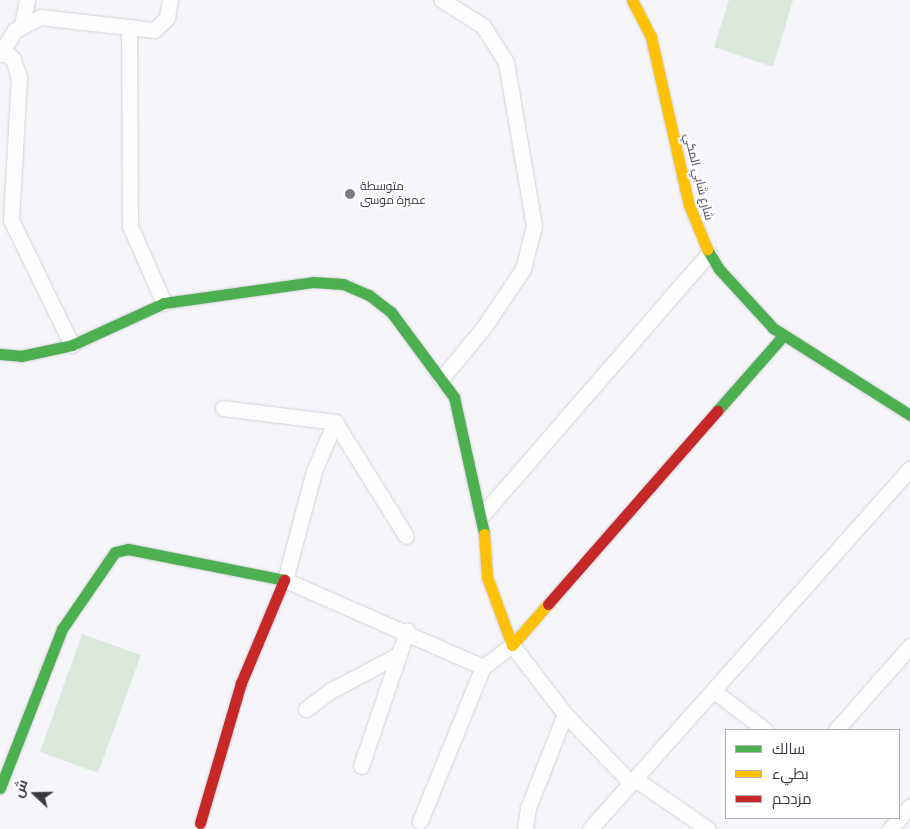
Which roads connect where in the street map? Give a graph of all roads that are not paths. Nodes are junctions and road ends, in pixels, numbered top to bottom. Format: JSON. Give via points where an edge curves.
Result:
{"nodes":[{"id":1,"x":27,"y":0,"type":"edge"},
{"id":2,"x":170,"y":0,"type":"edge"},
{"id":3,"x":442,"y":0,"type":"edge"},
{"id":4,"x":632,"y":0,"type":"edge"},
{"id":5,"x":22,"y":24,"type":"junction"},
{"id":6,"x":129,"y":29,"type":"junction"},
{"id":7,"x":1,"y":52,"type":"edge"},
{"id":8,"x":6,"y":224,"type":"edge"},
{"id":9,"x":709,"y":253,"type":"junction"},
{"id":10,"x":164,"y":303,"type":"junction"},
{"id":11,"x":783,"y":336,"type":"junction"},
{"id":12,"x":72,"y":345,"type":"junction"},
{"id":13,"x":0,"y":354,"type":"edge"},
{"id":14,"x":441,"y":379,"type":"junction"},
{"id":15,"x":223,"y":408,"type":"dead end"},
{"id":16,"x":910,"y":415,"type":"edge"},
{"id":17,"x":335,"y":422,"type":"junction"},
{"id":18,"x":910,"y":469,"type":"edge"},
{"id":19,"x":483,"y":514,"type":"junction"},
{"id":20,"x":406,"y":536,"type":"dead end"},
{"id":21,"x":286,"y":580,"type":"junction"},
{"id":22,"x":407,"y":631,"type":"junction"},
{"id":23,"x":512,"y":645,"type":"junction"},
{"id":24,"x":910,"y":646,"type":"edge"},
{"id":25,"x":398,"y":655,"type":"junction"},
{"id":26,"x":483,"y":667,"type":"junction"},
{"id":27,"x":714,"y":691,"type":"junction"},
{"id":28,"x":306,"y":709,"type":"dead end"},
{"id":29,"x":565,"y":714,"type":"junction"},
{"id":30,"x":764,"y":729,"type":"edge"},
{"id":31,"x":837,"y":729,"type":"edge"},
{"id":32,"x":361,"y":766,"type":"dead end"},
{"id":33,"x":633,"y":781,"type":"junction"},
{"id":34,"x":0,"y":788,"type":"edge"},
{"id":35,"x":910,"y":806,"type":"edge"},
{"id":36,"x":900,"y":818,"type":"edge"},
{"id":37,"x":899,"y":819,"type":"edge"},
{"id":38,"x":420,"y":821,"type":"dead end"},
{"id":39,"x":200,"y":823,"type":"dead end"},
{"id":40,"x":525,"y":829,"type":"edge"},
{"id":41,"x":590,"y":829,"type":"edge"},
{"id":42,"x":708,"y":829,"type":"edge"},
{"id":43,"x":890,"y":829,"type":"edge"}],
"edges":[{"from":1,"to":5,"type":"street"},
{"from":2,"to":6,"type":"street","via":[[167,18],[159,27]]},
{"from":3,"to":14,"type":"street","via":[[483,26],[506,62],[534,226],[523,269],[484,327]]},
{"from":4,"to":9,"type":"street","name":"شارع شابي المكي","via":[[651,37],[688,205]]},
{"from":5,"to":6,"type":"street","via":[[50,16]]},
{"from":5,"to":7,"type":"street"},
{"from":6,"to":10,"type":"street","via":[[130,226]]},
{"from":7,"to":8,"type":"street","via":[[13,59],[19,77]]},
{"from":8,"to":12,"type":"street"},
{"from":9,"to":11,"type":"street","name":"شارع شابي المكي","via":[[744,300]]},
{"from":9,"to":19,"type":"street"},
{"from":10,"to":12,"type":"street"},
{"from":10,"to":14,"type":"street","via":[[302,283],[352,287],[391,312]]},
{"from":11,"to":16,"type":"street","name":"شارع شابي المكي"},
{"from":11,"to":23,"type":"street"},
{"from":12,"to":13,"type":"street","via":[[21,356]]},
{"from":14,"to":19,"type":"street","via":[[454,397]]},
{"from":15,"to":17,"type":"street"},
{"from":17,"to":20,"type":"street"},
{"from":17,"to":21,"type":"street","via":[[314,471]]},
{"from":18,"to":27,"type":"street"},
{"from":19,"to":23,"type":"street","via":[[487,576]]},
{"from":21,"to":22,"type":"street"},
{"from":21,"to":34,"type":"street","via":[[128,549],[115,552],[62,629]]},
{"from":21,"to":39,"type":"street","via":[[241,684]]},
{"from":22,"to":25,"type":"street"},
{"from":22,"to":26,"type":"street"},
{"from":23,"to":26,"type":"street"},
{"from":23,"to":29,"type":"street"},
{"from":24,"to":31,"type":"street"},
{"from":25,"to":28,"type":"street","via":[[330,691]]},
{"from":25,"to":32,"type":"street"},
{"from":26,"to":38,"type":"street"},
{"from":27,"to":30,"type":"street"},
{"from":27,"to":33,"type":"street"},
{"from":29,"to":33,"type":"street"},
{"from":29,"to":40,"type":"street","via":[[528,808]]},
{"from":33,"to":41,"type":"street"},
{"from":33,"to":42,"type":"street"},
{"from":35,"to":36,"type":"street"},
{"from":37,"to":43,"type":"street"}]}
